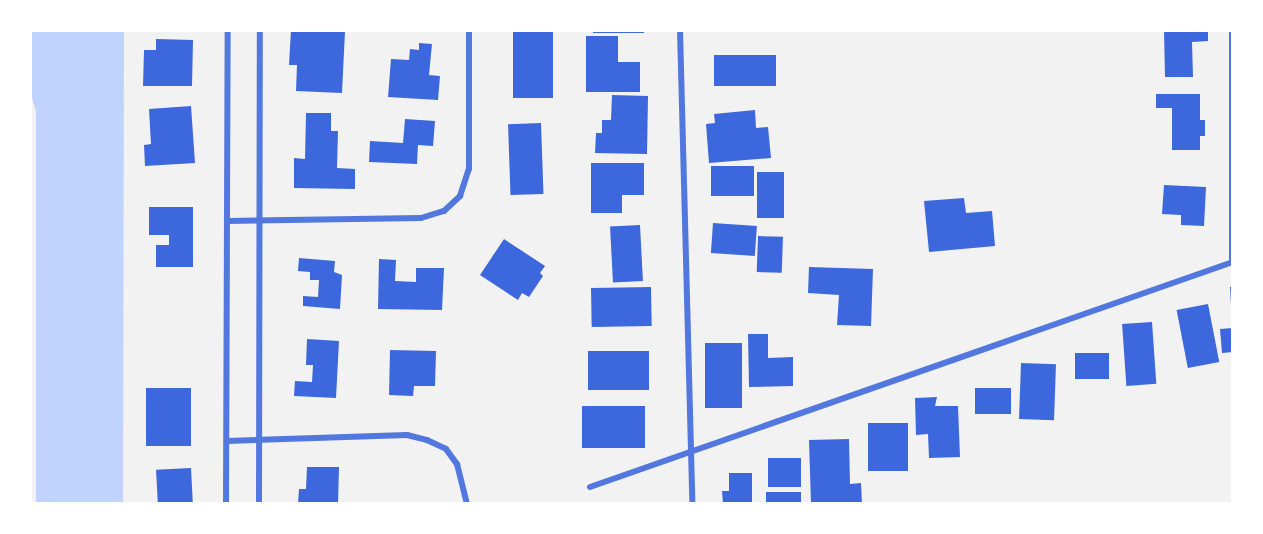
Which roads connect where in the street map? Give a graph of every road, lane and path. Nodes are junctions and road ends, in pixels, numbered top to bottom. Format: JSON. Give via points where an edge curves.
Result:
{"nodes":[{"id":1,"x":228,"y":30,"type":"edge"},
{"id":2,"x":260,"y":30,"type":"edge"},
{"id":3,"x":469,"y":30,"type":"edge"},
{"id":4,"x":680,"y":30,"type":"edge"},
{"id":5,"x":1232,"y":30,"type":"edge"},
{"id":6,"x":228,"y":221,"type":"junction"},
{"id":7,"x":259,"y":222,"type":"junction"},
{"id":8,"x":1232,"y":262,"type":"edge"},
{"id":9,"x":226,"y":441,"type":"junction"},
{"id":10,"x":259,"y":441,"type":"junction"},
{"id":11,"x":690,"y":452,"type":"junction"},
{"id":12,"x":590,"y":488,"type":"dead end"},
{"id":13,"x":226,"y":504,"type":"edge"},
{"id":14,"x":259,"y":504,"type":"edge"},
{"id":15,"x":467,"y":504,"type":"edge"},
{"id":16,"x":692,"y":504,"type":"edge"}],
"edges":[{"from":1,"to":6,"type":"street"},
{"from":2,"to":7,"type":"street"},
{"from":3,"to":7,"type":"street","via":[[469,169],[460,196],[444,211],[421,218]]},
{"from":4,"to":11,"type":"street"},
{"from":5,"to":8,"type":"street"},
{"from":6,"to":7,"type":"street"},
{"from":6,"to":9,"type":"street"},
{"from":7,"to":10,"type":"street"},
{"from":8,"to":11,"type":"street"},
{"from":9,"to":10,"type":"street"},
{"from":9,"to":13,"type":"street"},
{"from":10,"to":14,"type":"street"},
{"from":10,"to":15,"type":"street","via":[[407,435],[427,440],[446,449],[457,464]]},
{"from":11,"to":12,"type":"street"},
{"from":11,"to":16,"type":"street"}]}
